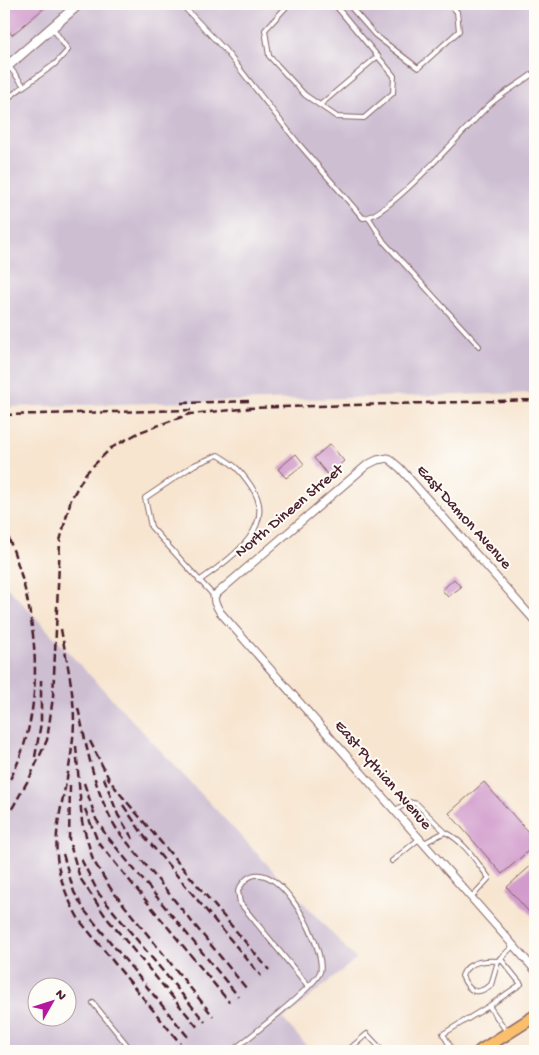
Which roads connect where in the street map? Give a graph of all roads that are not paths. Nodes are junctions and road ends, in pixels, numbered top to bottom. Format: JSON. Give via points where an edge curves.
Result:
{"nodes":[{"id":1,"x":79,"y":4,"type":"edge"},
{"id":2,"x":181,"y":4,"type":"edge"},
{"id":3,"x":288,"y":4,"type":"edge"},
{"id":4,"x":332,"y":4,"type":"edge"},
{"id":5,"x":348,"y":4,"type":"edge"},
{"id":6,"x":450,"y":4,"type":"edge"},
{"id":7,"x":52,"y":27,"type":"junction"},
{"id":8,"x":378,"y":56,"type":"junction"},
{"id":9,"x":6,"y":67,"type":"edge"},
{"id":10,"x":535,"y":72,"type":"edge"},
{"id":11,"x":24,"y":86,"type":"junction"},
{"id":12,"x":4,"y":101,"type":"edge"},
{"id":13,"x":320,"y":105,"type":"junction"},
{"id":14,"x":369,"y":218,"type":"junction"},
{"id":15,"x":479,"y":346,"type":"dead end"},
{"id":16,"x":388,"y":458,"type":"joint"},
{"id":17,"x":199,"y":581,"type":"junction"},
{"id":18,"x":214,"y":596,"type":"junction"},
{"id":19,"x":535,"y":620,"type":"edge"},
{"id":20,"x":394,"y":810,"type":"junction"},
{"id":21,"x":445,"y":832,"type":"junction"},
{"id":22,"x":421,"y":841,"type":"junction"},
{"id":23,"x":392,"y":861,"type":"dead end"},
{"id":24,"x":471,"y":898,"type":"junction"},
{"id":25,"x":514,"y":946,"type":"junction"},
{"id":26,"x":499,"y":960,"type":"junction"},
{"id":27,"x":535,"y":970,"type":"edge"},
{"id":28,"x":308,"y":986,"type":"junction"},
{"id":29,"x":93,"y":1003,"type":"dead end"},
{"id":30,"x":489,"y":1006,"type":"junction"},
{"id":31,"x":535,"y":1016,"type":"edge"},
{"id":32,"x":508,"y":1034,"type":"junction"},
{"id":33,"x":132,"y":1051,"type":"edge"},
{"id":34,"x":232,"y":1051,"type":"edge"},
{"id":35,"x":346,"y":1051,"type":"edge"},
{"id":36,"x":383,"y":1051,"type":"edge"},
{"id":37,"x":453,"y":1051,"type":"edge"},
{"id":38,"x":480,"y":1051,"type":"edge"}],
"edges":[{"from":1,"to":7,"type":"street"},
{"from":2,"to":14,"type":"lane","via":[[225,50],[338,190],[363,218]]},
{"from":3,"to":13,"type":"lane","via":[[265,30],[269,56],[305,95]]},
{"from":4,"to":8,"type":"lane"},
{"from":5,"to":6,"type":"lane","via":[[375,35],[418,68],[459,31],[457,12]]},
{"from":7,"to":9,"type":"street"},
{"from":7,"to":11,"type":"lane","via":[[68,50],[55,64]]},
{"from":8,"to":13,"type":"lane"},
{"from":8,"to":13,"type":"lane","via":[[394,76],[393,93],[364,118],[337,117]]},
{"from":9,"to":11,"type":"lane"},
{"from":10,"to":14,"type":"lane","via":[[490,104],[445,152]]},
{"from":11,"to":12,"type":"lane"},
{"from":14,"to":15,"type":"lane","via":[[384,242]]},
{"from":16,"to":18,"type":"street","name":"North Dineen Street","via":[[367,465]]},
{"from":16,"to":19,"type":"street","name":"East Damon Avenue"},
{"from":17,"to":17,"type":"lane","via":[[151,527],[145,498],[194,465],[218,455],[237,465],[259,497],[262,513],[251,536],[234,556]]},
{"from":17,"to":18,"type":"lane"},
{"from":18,"to":20,"type":"street","name":"East Pythian Avenue","via":[[220,612]]},
{"from":20,"to":21,"type":"lane","via":[[409,802],[417,804]]},
{"from":20,"to":22,"type":"street","name":"East Pythian Avenue"},
{"from":21,"to":22,"type":"lane"},
{"from":21,"to":24,"type":"lane","via":[[453,835],[467,849],[489,878]]},
{"from":22,"to":23,"type":"lane"},
{"from":22,"to":24,"type":"street","name":"East Pythian Avenue"},
{"from":24,"to":25,"type":"street","name":"East Pythian Avenue"},
{"from":25,"to":26,"type":"lane"},
{"from":25,"to":27,"type":"street","name":"East Pythian Avenue"},
{"from":26,"to":26,"type":"lane","via":[[492,985],[481,992],[474,992],[462,976],[465,969],[487,960]]},
{"from":26,"to":30,"type":"lane","via":[[521,984]]},
{"from":28,"to":28,"type":"lane","via":[[320,972],[320,959],[305,922],[275,879],[265,875],[248,879],[238,891],[240,903]]},
{"from":28,"to":34,"type":"lane"},
{"from":29,"to":33,"type":"lane"},
{"from":30,"to":32,"type":"lane"},
{"from":30,"to":37,"type":"lane","via":[[443,1034]]},
{"from":31,"to":32,"type":"main road"},
{"from":32,"to":38,"type":"main road"},
{"from":35,"to":36,"type":"lane","via":[[368,1034]]}]}
